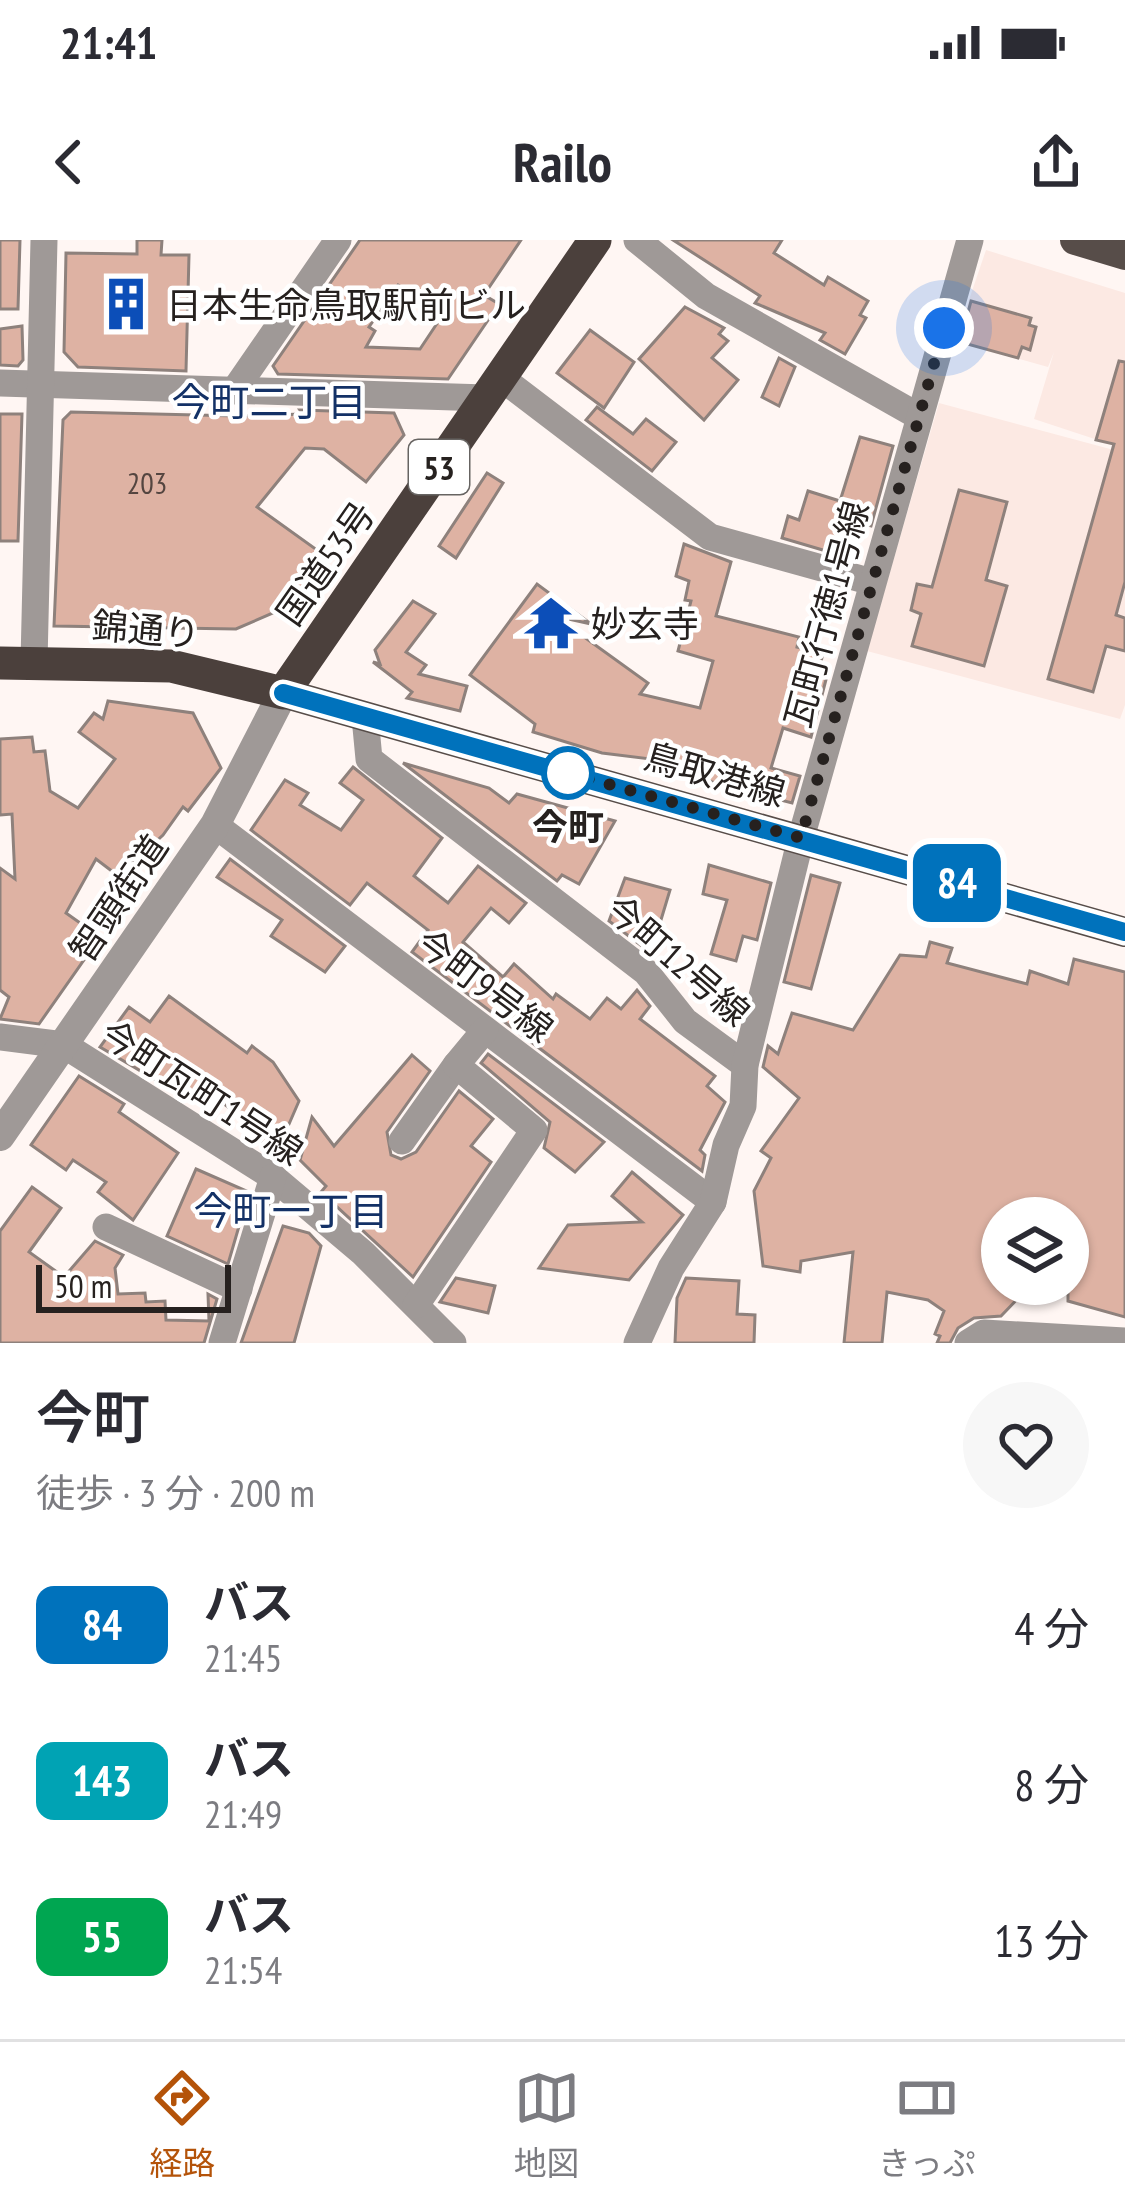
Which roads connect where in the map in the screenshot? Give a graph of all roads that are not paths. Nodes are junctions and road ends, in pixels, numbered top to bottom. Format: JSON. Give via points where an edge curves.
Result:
{"nodes":[{"id":1,"x":44,"y":240,"type":"edge"},
{"id":2,"x":338,"y":240,"type":"edge"},
{"id":3,"x":596,"y":240,"type":"edge"},
{"id":4,"x":637,"y":240,"type":"edge"},
{"id":5,"x":970,"y":240,"type":"edge"},
{"id":6,"x":1075,"y":240,"type":"edge"},
{"id":7,"x":1125,"y":255,"type":"edge"},
{"id":8,"x":0,"y":383,"type":"edge"},
{"id":9,"x":40,"y":385,"type":"junction"},
{"id":10,"x":493,"y":388,"type":"junction"},
{"id":11,"x":234,"y":391,"type":"junction"},
{"id":12,"x":918,"y":416,"type":"junction"},
{"id":13,"x":872,"y":582,"type":"junction"},
{"id":14,"x":34,"y":662,"type":"junction"},
{"id":15,"x":0,"y":663,"type":"edge"},
{"id":16,"x":283,"y":693,"type":"junction"},
{"id":17,"x":364,"y":717,"type":"junction"},
{"id":18,"x":215,"y":825,"type":"junction"},
{"id":19,"x":801,"y":838,"type":"junction"},
{"id":20,"x":1125,"y":932,"type":"edge"},
{"id":21,"x":485,"y":1030,"type":"junction"},
{"id":22,"x":0,"y":1037,"type":"edge"},
{"id":23,"x":64,"y":1045,"type":"junction"},
{"id":24,"x":456,"y":1065,"type":"junction"},
{"id":25,"x":745,"y":1065,"type":"junction"},
{"id":26,"x":0,"y":1136,"type":"edge"},
{"id":27,"x":402,"y":1141,"type":"dead end"},
{"id":28,"x":273,"y":1177,"type":"junction"},
{"id":29,"x":712,"y":1202,"type":"junction"},
{"id":30,"x":106,"y":1228,"type":"dead end"},
{"id":31,"x":239,"y":1289,"type":"junction"},
{"id":32,"x":416,"y":1305,"type":"junction"},
{"id":33,"x":1125,"y":1341,"type":"edge"},
{"id":34,"x":222,"y":1343,"type":"edge"},
{"id":35,"x":453,"y":1343,"type":"edge"},
{"id":36,"x":637,"y":1343,"type":"edge"},
{"id":37,"x":968,"y":1343,"type":"edge"}],
"edges":[{"from":1,"to":9,"type":"street"},
{"from":2,"to":11,"type":"street"},
{"from":3,"to":10,"type":"highway","name":"国道53号","number":"53"},
{"from":4,"to":12,"type":"street","via":[[706,296]]},
{"from":5,"to":12,"type":"street","name":"瓦町行徳1号線"},
{"from":6,"to":7,"type":"main road"},
{"from":8,"to":9,"type":"street"},
{"from":9,"to":11,"type":"street"},
{"from":9,"to":14,"type":"street"},
{"from":10,"to":11,"type":"street"},
{"from":10,"to":13,"type":"street","via":[[710,537]]},
{"from":10,"to":16,"type":"highway","name":"国道53号","number":"53"},
{"from":12,"to":13,"type":"street","name":"瓦町行徳1号線"},
{"from":13,"to":19,"type":"street","name":"瓦町行徳1号線"},
{"from":14,"to":15,"type":"highway","name":"錦通り"},
{"from":14,"to":16,"type":"highway","name":"錦通り","via":[[171,666]]},
{"from":16,"to":17,"type":"main road","name":"鳥取港線"},
{"from":16,"to":18,"type":"street","name":"智頭街道"},
{"from":17,"to":19,"type":"main road","name":"鳥取港線"},
{"from":17,"to":25,"type":"street","name":"今町12号線","via":[[370,759],[646,972],[685,1021]]},
{"from":18,"to":21,"type":"street","name":"今町9号線"},
{"from":18,"to":23,"type":"street","name":"智頭街道"},
{"from":19,"to":20,"type":"main road","name":"鳥取港線"},
{"from":19,"to":25,"type":"street","name":"瓦町行徳1号線"},
{"from":21,"to":24,"type":"street"},
{"from":21,"to":29,"type":"street","name":"今町9号線"},
{"from":22,"to":23,"type":"street","name":"今町瓦町1号線"},
{"from":23,"to":26,"type":"street","name":"智頭街道"},
{"from":23,"to":28,"type":"street","name":"今町瓦町1号線"},
{"from":24,"to":27,"type":"street"},
{"from":24,"to":32,"type":"street","via":[[534,1130]]},
{"from":25,"to":29,"type":"street","name":"瓦町行徳1号線","via":[[742,1106]]},
{"from":28,"to":31,"type":"street"},
{"from":28,"to":32,"type":"street","name":"今町瓦町1号線"},
{"from":29,"to":36,"type":"street","name":"瓦町行徳1号線"},
{"from":30,"to":31,"type":"street"},
{"from":31,"to":34,"type":"street"},
{"from":32,"to":35,"type":"street","name":"今町瓦町1号線"},
{"from":33,"to":37,"type":"street","via":[[984,1334]]}]}
